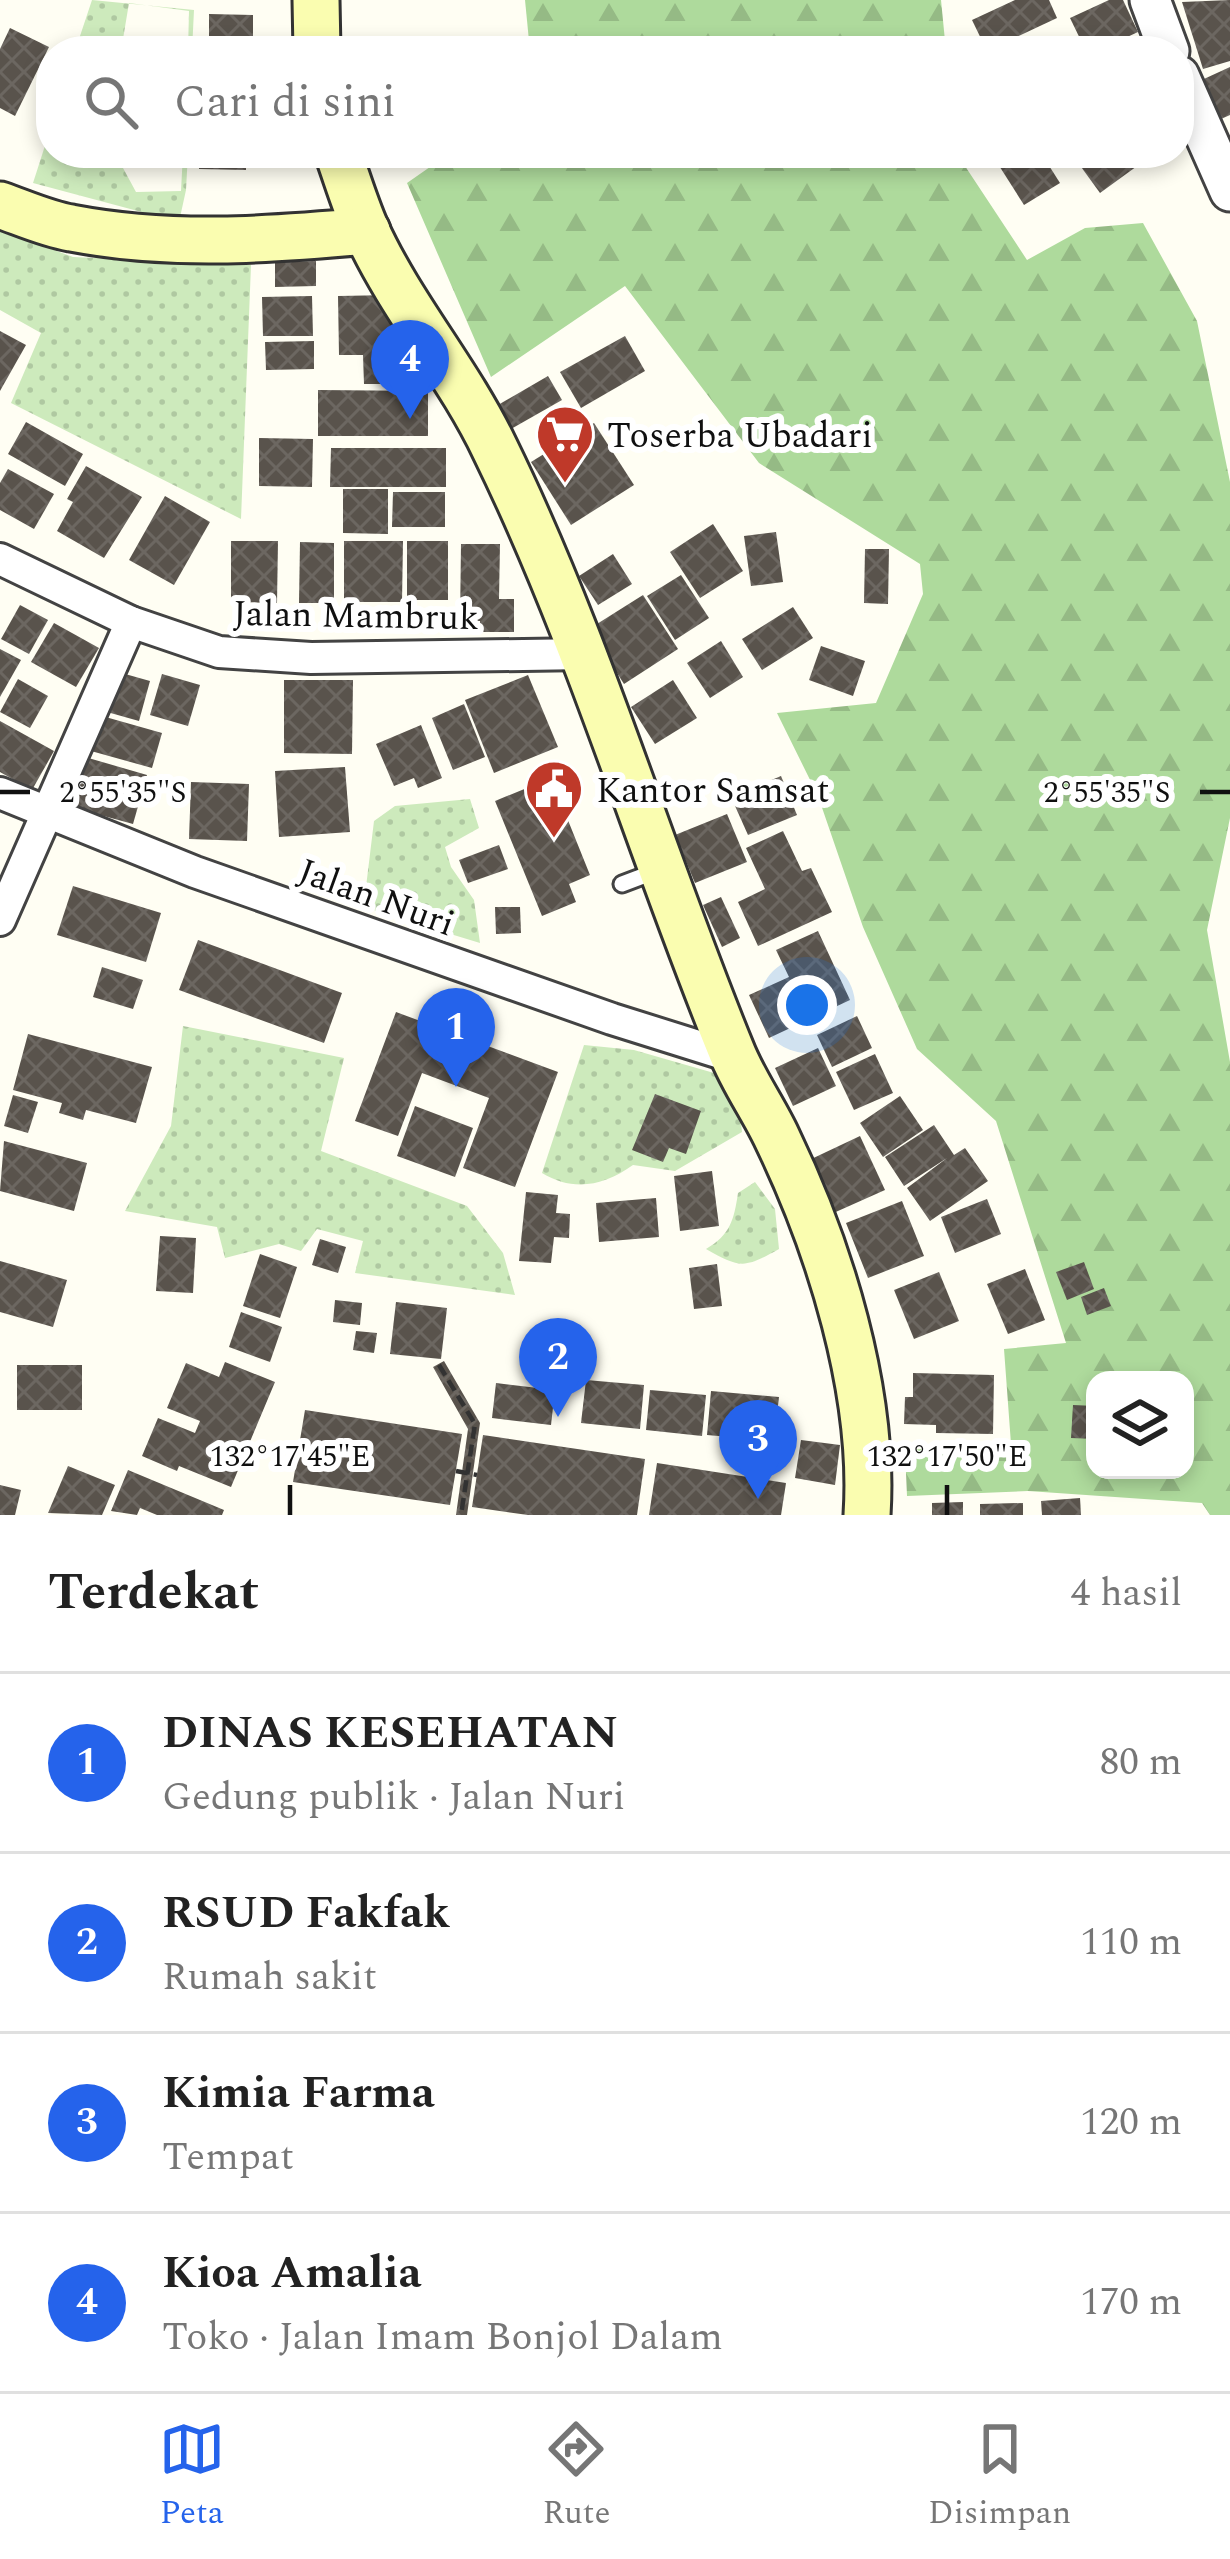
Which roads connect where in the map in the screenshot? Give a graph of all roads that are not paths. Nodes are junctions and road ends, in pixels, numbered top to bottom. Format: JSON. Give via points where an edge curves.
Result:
{"nodes":[{"id":1,"x":316,"y":0,"type":"edge"},
{"id":2,"x":1150,"y":0,"type":"edge"},
{"id":3,"x":317,"y":36,"type":"edge"},
{"id":4,"x":1163,"y":36,"type":"edge"},
{"id":5,"x":1194,"y":110,"type":"edge"},
{"id":6,"x":344,"y":168,"type":"edge"},
{"id":7,"x":1230,"y":190,"type":"edge"},
{"id":8,"x":0,"y":206,"type":"edge"},
{"id":9,"x":367,"y":231,"type":"junction"},
{"id":10,"x":0,"y":559,"type":"edge"},
{"id":11,"x":131,"y":622,"type":"junction"},
{"id":12,"x":586,"y":654,"type":"junction"},
{"id":13,"x":0,"y":794,"type":"edge"},
{"id":14,"x":47,"y":815,"type":"junction"},
{"id":15,"x":0,"y":920,"type":"edge"},
{"id":16,"x":733,"y":1057,"type":"junction"},
{"id":17,"x":868,"y":1515,"type":"edge"}],
"edges":[{"from":1,"to":3,"type":"main road"},
{"from":2,"to":4,"type":"street"},
{"from":5,"to":7,"type":"street"},
{"from":6,"to":9,"type":"main road"},
{"from":8,"to":9,"type":"main road","via":[[66,228],[169,241]]},
{"from":9,"to":12,"type":"main road","via":[[494,446]]},
{"from":10,"to":11,"type":"street","name":"Jalan Mambruk"},
{"from":11,"to":12,"type":"street","name":"Jalan Mambruk","via":[[250,656]]},
{"from":11,"to":14,"type":"street"},
{"from":12,"to":16,"type":"main road","via":[[641,877]]},
{"from":13,"to":14,"type":"street","name":"Jalan Nuri"},
{"from":14,"to":15,"type":"street"},
{"from":14,"to":16,"type":"street","name":"Jalan Nuri"},
{"from":16,"to":17,"type":"main road","via":[[777,1138],[829,1275],[860,1385]]}]}
